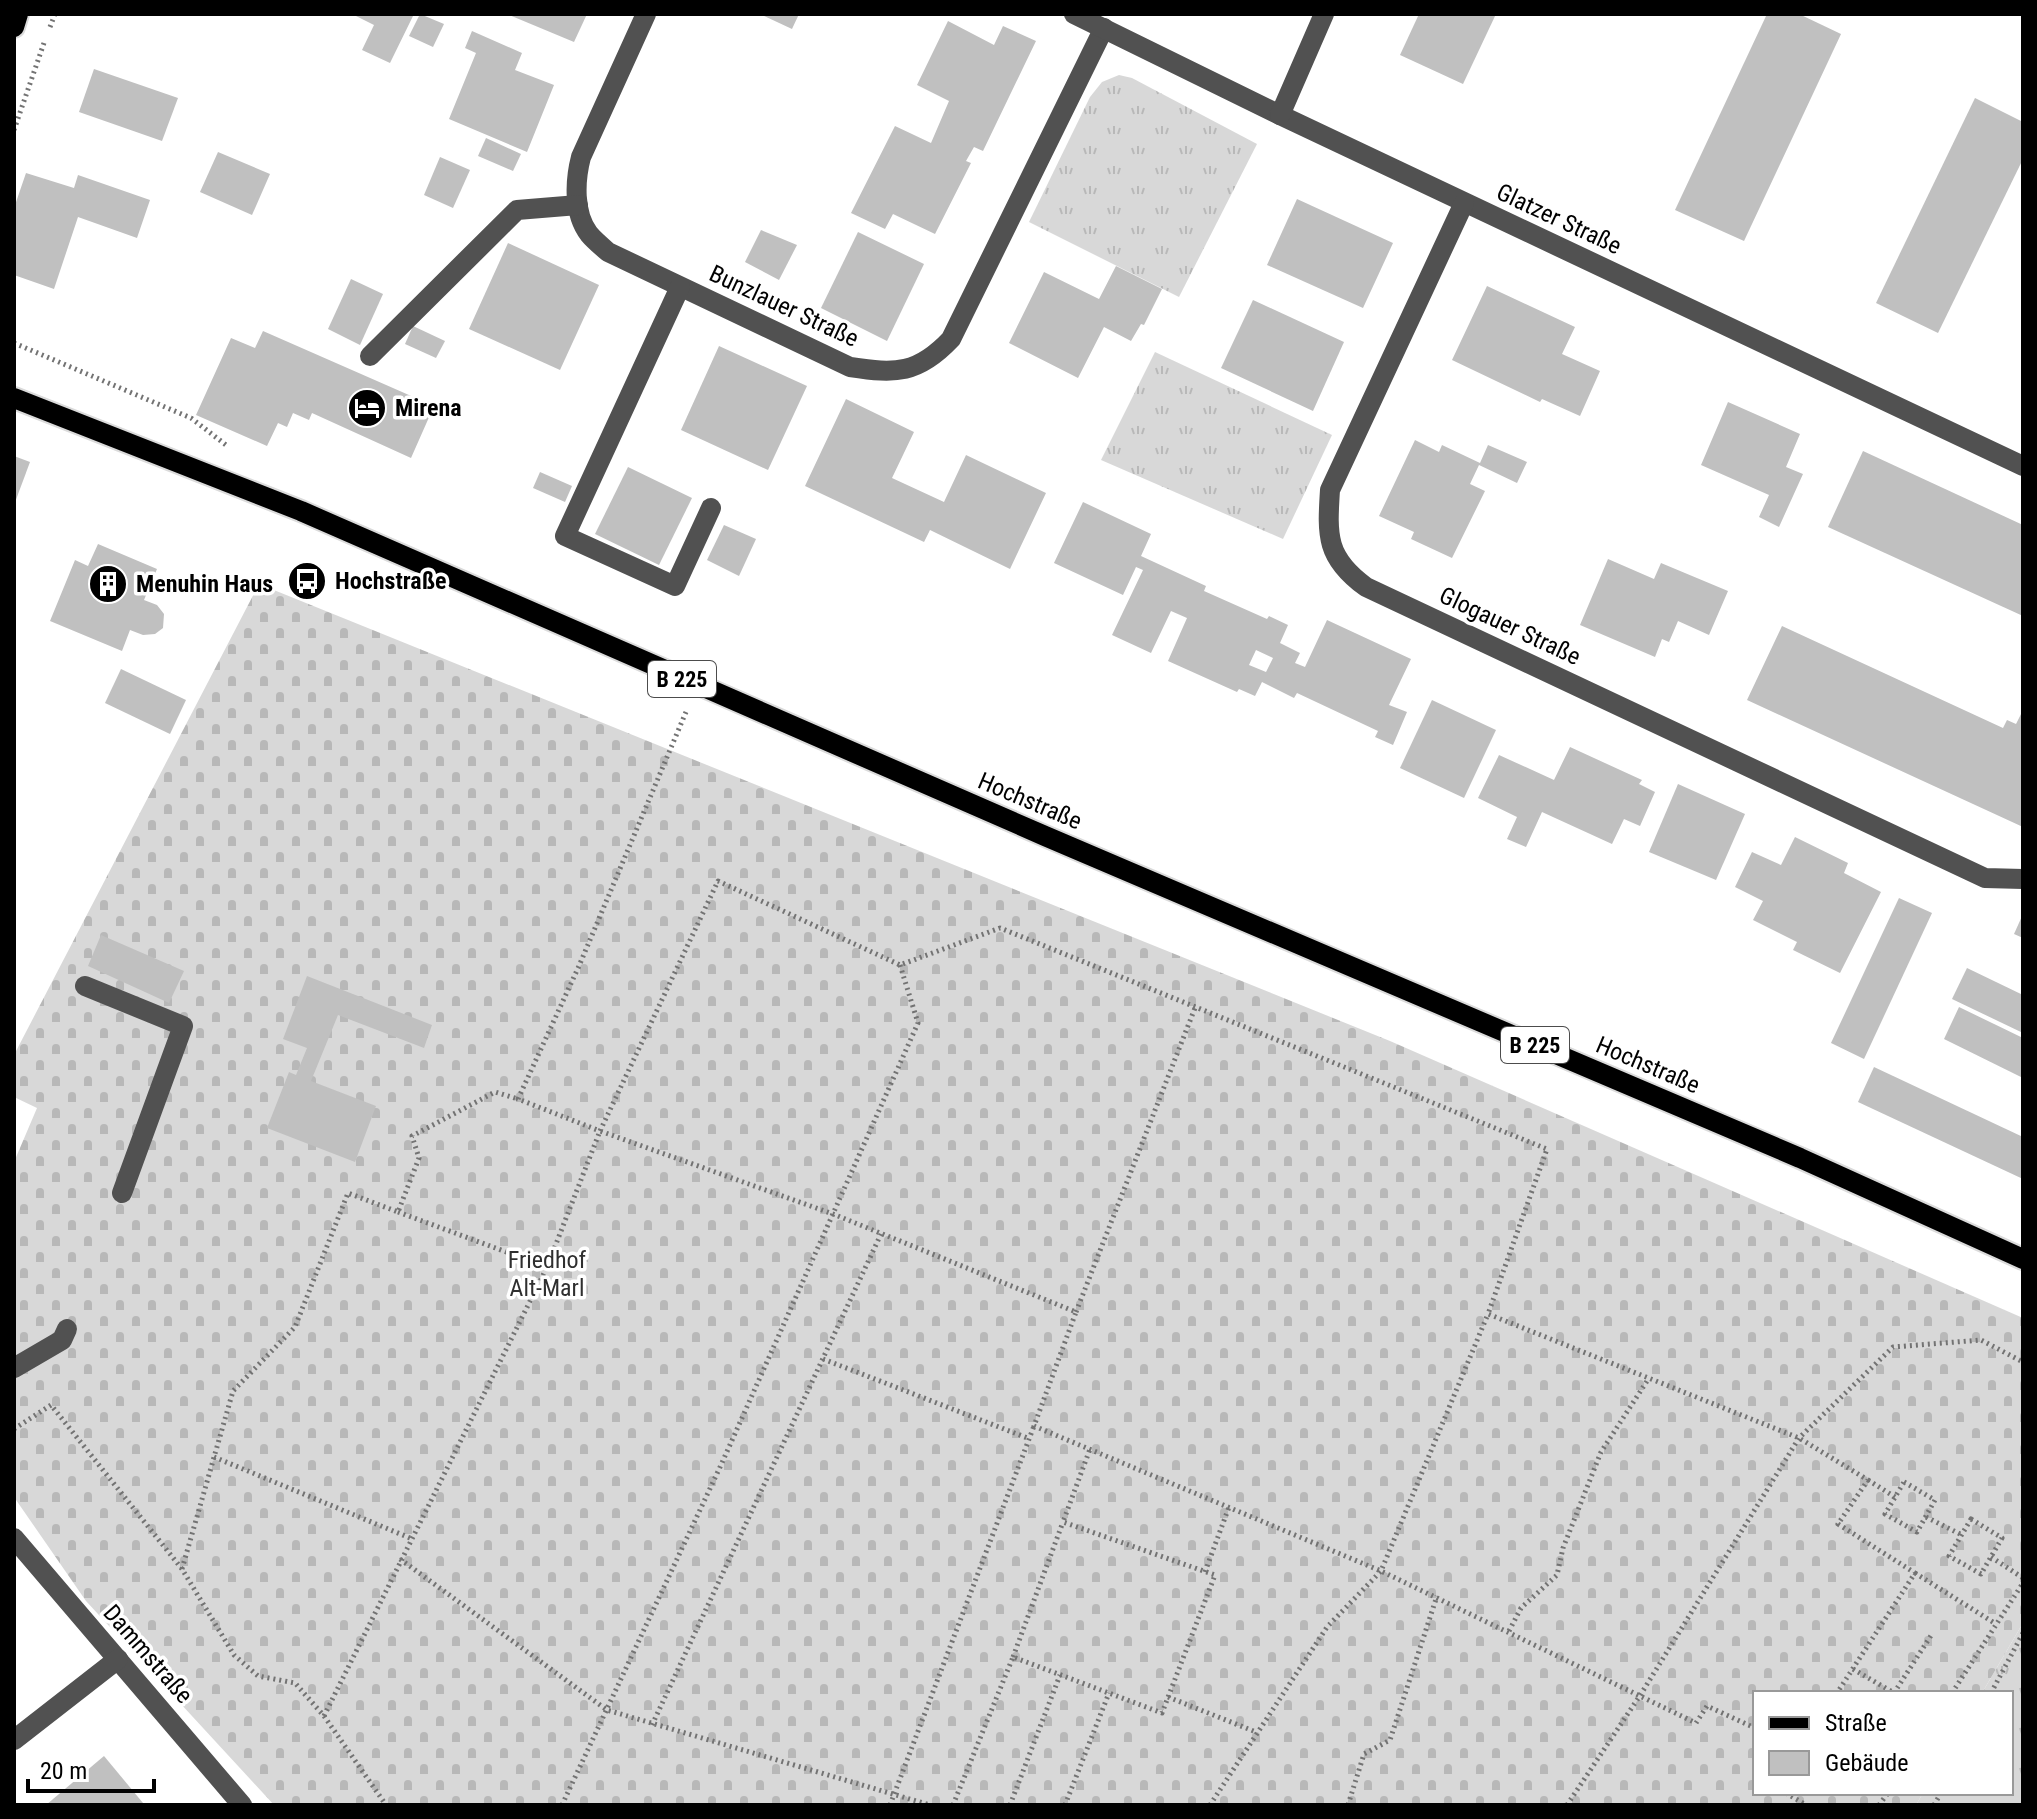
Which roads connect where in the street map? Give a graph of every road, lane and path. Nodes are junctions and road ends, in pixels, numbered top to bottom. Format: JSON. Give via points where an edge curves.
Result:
{"nodes":[{"id":1,"x":18,"y":14,"type":"edge"},
{"id":2,"x":55,"y":14,"type":"edge"},
{"id":3,"x":646,"y":14,"type":"edge"},
{"id":4,"x":1074,"y":14,"type":"edge"},
{"id":5,"x":1324,"y":14,"type":"edge"},
{"id":6,"x":14,"y":27,"type":"edge"},
{"id":7,"x":1104,"y":28,"type":"junction"},
{"id":8,"x":1280,"y":115,"type":"junction"},
{"id":9,"x":14,"y":130,"type":"edge"},
{"id":10,"x":1464,"y":203,"type":"junction"},
{"id":11,"x":578,"y":205,"type":"junction"},
{"id":12,"x":680,"y":287,"type":"junction"},
{"id":13,"x":14,"y":343,"type":"edge"},
{"id":14,"x":370,"y":356,"type":"dead end"},
{"id":15,"x":14,"y":398,"type":"edge"},
{"id":16,"x":226,"y":446,"type":"dead end"},
{"id":17,"x":2023,"y":466,"type":"edge"},
{"id":18,"x":711,"y":508,"type":"dead end"},
{"id":19,"x":697,"y":686,"type":"junction"},
{"id":20,"x":2023,"y":879,"type":"edge"},
{"id":21,"x":900,"y":965,"type":"junction"},
{"id":22,"x":85,"y":986,"type":"dead end"},
{"id":23,"x":1195,"y":1008,"type":"junction"},
{"id":24,"x":518,"y":1099,"type":"junction"},
{"id":25,"x":600,"y":1131,"type":"junction"},
{"id":26,"x":122,"y":1193,"type":"dead end"},
{"id":27,"x":398,"y":1212,"type":"junction"},
{"id":28,"x":833,"y":1214,"type":"junction"},
{"id":29,"x":881,"y":1234,"type":"junction"},
{"id":30,"x":2023,"y":1259,"type":"edge"},
{"id":31,"x":547,"y":1267,"type":"junction"},
{"id":32,"x":1076,"y":1312,"type":"junction"},
{"id":33,"x":1488,"y":1314,"type":"junction"},
{"id":34,"x":67,"y":1329,"type":"dead end"},
{"id":35,"x":823,"y":1359,"type":"junction"},
{"id":36,"x":2023,"y":1362,"type":"edge"},
{"id":37,"x":14,"y":1368,"type":"edge"},
{"id":38,"x":1649,"y":1378,"type":"junction"},
{"id":39,"x":1034,"y":1426,"type":"junction"},
{"id":40,"x":14,"y":1429,"type":"edge"},
{"id":41,"x":1799,"y":1438,"type":"junction"},
{"id":42,"x":1030,"y":1439,"type":"junction"},
{"id":43,"x":1090,"y":1449,"type":"junction"},
{"id":44,"x":214,"y":1457,"type":"junction"},
{"id":45,"x":1868,"y":1480,"type":"junction"},
{"id":46,"x":1895,"y":1497,"type":"junction"},
{"id":47,"x":1229,"y":1507,"type":"junction"},
{"id":48,"x":1926,"y":1517,"type":"junction"},
{"id":49,"x":1063,"y":1522,"type":"junction"},
{"id":50,"x":1962,"y":1535,"type":"junction"},
{"id":51,"x":14,"y":1538,"type":"edge"},
{"id":52,"x":410,"y":1538,"type":"junction"},
{"id":53,"x":1991,"y":1557,"type":"junction"},
{"id":54,"x":400,"y":1559,"type":"junction"},
{"id":55,"x":182,"y":1569,"type":"junction"},
{"id":56,"x":1381,"y":1571,"type":"junction"},
{"id":57,"x":1205,"y":1572,"type":"junction"},
{"id":58,"x":1915,"y":1573,"type":"junction"},
{"id":59,"x":2023,"y":1581,"type":"edge"},
{"id":60,"x":1437,"y":1596,"type":"junction"},
{"id":61,"x":1996,"y":1624,"type":"junction"},
{"id":62,"x":1509,"y":1631,"type":"junction"},
{"id":63,"x":2023,"y":1633,"type":"edge"},
{"id":64,"x":1932,"y":1634,"type":"dead end"},
{"id":65,"x":1013,"y":1657,"type":"junction"},
{"id":66,"x":118,"y":1659,"type":"junction"},
{"id":67,"x":1853,"y":1669,"type":"junction"},
{"id":68,"x":1060,"y":1675,"type":"junction"},
{"id":69,"x":1838,"y":1691,"type":"edge"},
{"id":70,"x":1891,"y":1691,"type":"edge"},
{"id":71,"x":1895,"y":1691,"type":"edge"},
{"id":72,"x":1953,"y":1691,"type":"edge"},
{"id":73,"x":1992,"y":1691,"type":"edge"},
{"id":74,"x":1109,"y":1693,"type":"junction"},
{"id":75,"x":1641,"y":1694,"type":"junction"},
{"id":76,"x":1168,"y":1697,"type":"junction"},
{"id":77,"x":607,"y":1710,"type":"junction"},
{"id":78,"x":324,"y":1716,"type":"junction"},
{"id":79,"x":652,"y":1725,"type":"junction"},
{"id":80,"x":1753,"y":1727,"type":"edge"},
{"id":81,"x":1256,"y":1732,"type":"junction"},
{"id":82,"x":14,"y":1740,"type":"edge"},
{"id":83,"x":894,"y":1795,"type":"junction"},
{"id":84,"x":242,"y":1805,"type":"edge"},
{"id":85,"x":386,"y":1805,"type":"edge"},
{"id":86,"x":562,"y":1805,"type":"edge"},
{"id":87,"x":890,"y":1805,"type":"edge"},
{"id":88,"x":930,"y":1805,"type":"edge"},
{"id":89,"x":953,"y":1805,"type":"edge"},
{"id":90,"x":1010,"y":1805,"type":"edge"},
{"id":91,"x":1065,"y":1805,"type":"edge"},
{"id":92,"x":1210,"y":1805,"type":"edge"},
{"id":93,"x":1348,"y":1805,"type":"edge"},
{"id":94,"x":1567,"y":1805,"type":"edge"}],
"edges":[{"from":1,"to":6,"type":"main road"},
{"from":2,"to":9,"type":"path"},
{"from":3,"to":11,"type":"street","name":"Bunzlauer Straße","via":[[581,157],[575,180]]},
{"from":4,"to":7,"type":"street","name":"Glatzer Straße"},
{"from":5,"to":8,"type":"street"},
{"from":7,"to":8,"type":"street","name":"Glatzer Straße"},
{"from":7,"to":12,"type":"street","name":"Bunzlauer Straße","via":[[951,339],[934,357],[884,372],[850,367]]},
{"from":8,"to":10,"type":"street","name":"Glatzer Straße"},
{"from":10,"to":17,"type":"street","name":"Glatzer Straße"},
{"from":10,"to":20,"type":"street","name":"Glogauer Straße","via":[[1330,490],[1327,527],[1346,572],[1366,587],[1985,878]]},
{"from":11,"to":12,"type":"street","name":"Bunzlauer Straße","via":[[587,231],[608,252]]},
{"from":11,"to":14,"type":"street","via":[[517,210]]},
{"from":12,"to":18,"type":"street","via":[[565,536],[675,586]]},
{"from":13,"to":16,"type":"path","via":[[191,418]]},
{"from":15,"to":19,"type":"main road","name":"Hochstraße","number":"B 225","via":[[301,511]]},
{"from":19,"to":24,"type":"path"},
{"from":19,"to":30,"type":"main road","name":"Hochstraße","number":"B 225","via":[[1800,1158]]},
{"from":21,"to":23,"type":"path","via":[[1000,928]]},
{"from":21,"to":25,"type":"path","via":[[718,881]]},
{"from":21,"to":28,"type":"path","via":[[918,1023]]},
{"from":22,"to":26,"type":"street","via":[[183,1026]]},
{"from":23,"to":32,"type":"path"},
{"from":23,"to":33,"type":"path","via":[[1547,1149]]},
{"from":24,"to":25,"type":"path"},
{"from":24,"to":27,"type":"path","via":[[495,1092],[412,1136],[419,1158]]},
{"from":25,"to":28,"type":"path"},
{"from":25,"to":31,"type":"path"},
{"from":27,"to":31,"type":"path"},
{"from":27,"to":44,"type":"path","via":[[348,1193],[295,1327],[233,1391]]},
{"from":28,"to":29,"type":"path"},
{"from":28,"to":77,"type":"path"},
{"from":29,"to":32,"type":"path"},
{"from":29,"to":35,"type":"path"},
{"from":31,"to":52,"type":"path"},
{"from":32,"to":39,"type":"path"},
{"from":33,"to":38,"type":"path"},
{"from":33,"to":56,"type":"path"},
{"from":34,"to":37,"type":"street","via":[[62,1340]]},
{"from":35,"to":42,"type":"path"},
{"from":35,"to":79,"type":"path"},
{"from":36,"to":41,"type":"path","via":[[1981,1340],[1893,1347]]},
{"from":38,"to":41,"type":"path"},
{"from":38,"to":62,"type":"path","via":[[1601,1452],[1557,1575],[1521,1608]]},
{"from":39,"to":42,"type":"path"},
{"from":39,"to":43,"type":"path"},
{"from":40,"to":55,"type":"path","via":[[51,1405]]},
{"from":41,"to":45,"type":"path"},
{"from":41,"to":75,"type":"path"},
{"from":42,"to":83,"type":"path"},
{"from":43,"to":47,"type":"path"},
{"from":43,"to":49,"type":"path"},
{"from":44,"to":52,"type":"path"},
{"from":44,"to":55,"type":"path"},
{"from":45,"to":46,"type":"path"},
{"from":45,"to":58,"type":"path","via":[[1838,1524]]},
{"from":46,"to":48,"type":"path","via":[[1904,1482],[1935,1500]]},
{"from":46,"to":48,"type":"path","via":[[1885,1514],[1917,1532]]},
{"from":47,"to":56,"type":"path"},
{"from":47,"to":57,"type":"path"},
{"from":48,"to":50,"type":"path"},
{"from":49,"to":57,"type":"path"},
{"from":49,"to":65,"type":"path"},
{"from":50,"to":53,"type":"path","via":[[1971,1519],[2002,1538]]},
{"from":50,"to":53,"type":"path","via":[[1949,1556],[1981,1574]]},
{"from":51,"to":66,"type":"street","name":"Dammstraße"},
{"from":52,"to":54,"type":"path"},
{"from":53,"to":59,"type":"path"},
{"from":54,"to":77,"type":"path"},
{"from":54,"to":78,"type":"path"},
{"from":55,"to":78,"type":"path","via":[[234,1655],[258,1676],[295,1683]]},
{"from":56,"to":60,"type":"path"},
{"from":56,"to":81,"type":"path","via":[[1327,1627]]},
{"from":57,"to":76,"type":"path","via":[[1215,1575]]},
{"from":58,"to":61,"type":"path"},
{"from":58,"to":67,"type":"path"},
{"from":59,"to":61,"type":"path"},
{"from":60,"to":62,"type":"path"},
{"from":60,"to":93,"type":"path","via":[[1390,1740],[1364,1754]]},
{"from":61,"to":72,"type":"path"},
{"from":62,"to":75,"type":"path"},
{"from":63,"to":73,"type":"path"},
{"from":64,"to":71,"type":"path"},
{"from":65,"to":68,"type":"path"},
{"from":65,"to":89,"type":"path"},
{"from":66,"to":82,"type":"street"},
{"from":66,"to":84,"type":"street","name":"Dammstraße"},
{"from":67,"to":69,"type":"path"},
{"from":67,"to":70,"type":"path"},
{"from":68,"to":74,"type":"path"},
{"from":68,"to":90,"type":"path"},
{"from":74,"to":76,"type":"path","via":[[1162,1713]]},
{"from":74,"to":91,"type":"path"},
{"from":75,"to":80,"type":"path","via":[[1696,1723],[1707,1706]]},
{"from":75,"to":94,"type":"path"},
{"from":76,"to":81,"type":"path"},
{"from":77,"to":79,"type":"path"},
{"from":77,"to":86,"type":"path"},
{"from":78,"to":85,"type":"path"},
{"from":79,"to":83,"type":"path"},
{"from":81,"to":92,"type":"path"},
{"from":83,"to":87,"type":"path"},
{"from":83,"to":88,"type":"path"}]}
